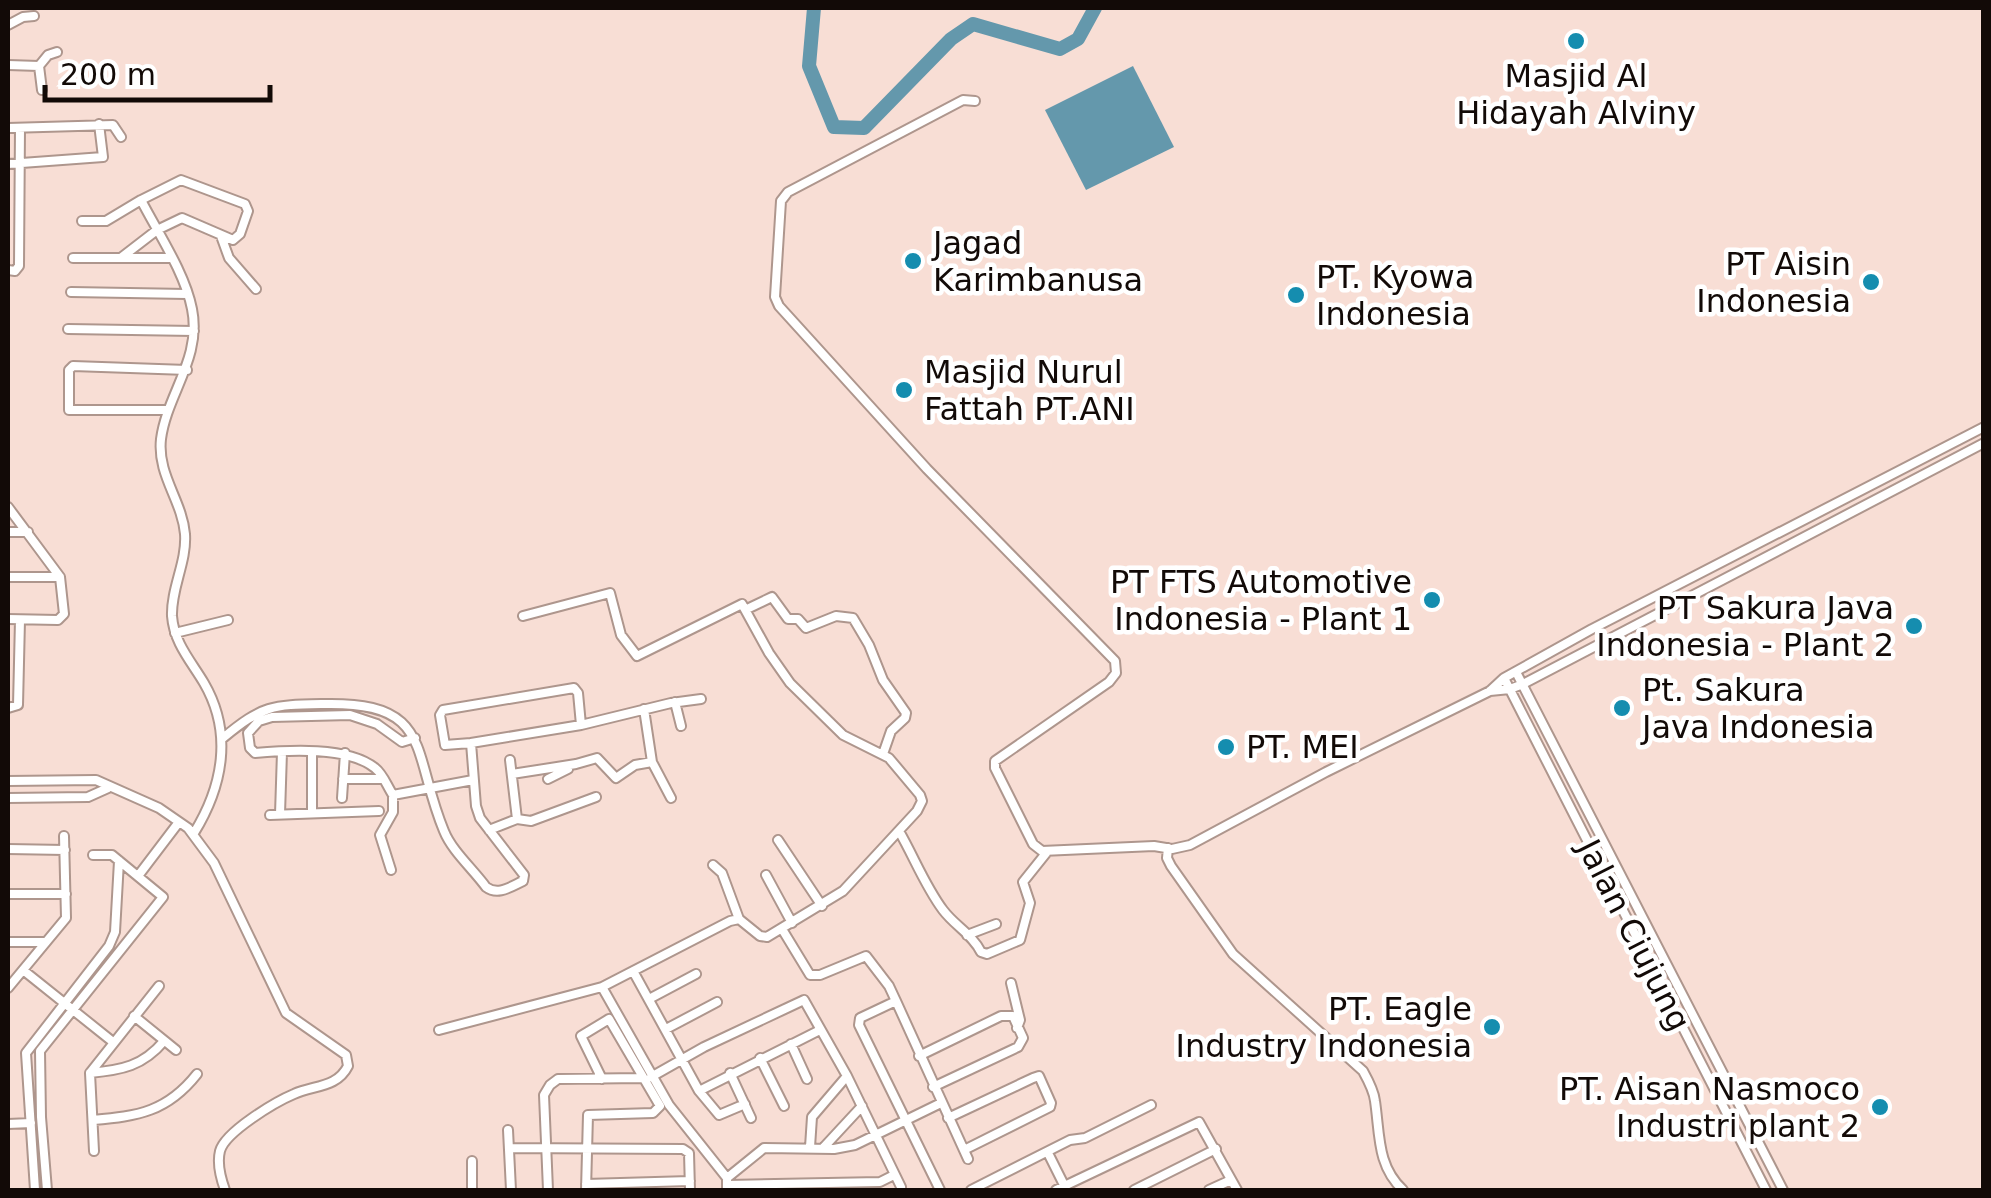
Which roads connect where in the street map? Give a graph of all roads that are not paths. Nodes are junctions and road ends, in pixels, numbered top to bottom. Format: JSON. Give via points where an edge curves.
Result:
{"nodes":[{"id":1,"x":34,"y":16,"type":"dead end"},
{"id":2,"x":8,"y":25,"type":"edge"},
{"id":3,"x":57,"y":52,"type":"dead end"},
{"id":4,"x":8,"y":65,"type":"edge"},
{"id":5,"x":39,"y":66,"type":"junction"},
{"id":6,"x":42,"y":90,"type":"dead end"},
{"id":7,"x":975,"y":101,"type":"dead end"},
{"id":8,"x":99,"y":124,"type":"junction"},
{"id":9,"x":8,"y":128,"type":"edge"},
{"id":10,"x":20,"y":128,"type":"junction"},
{"id":11,"x":121,"y":137,"type":"dead end"},
{"id":12,"x":8,"y":164,"type":"edge"},
{"id":13,"x":20,"y":165,"type":"junction"},
{"id":14,"x":12,"y":198,"type":"edge"},
{"id":15,"x":140,"y":200,"type":"junction"},
{"id":16,"x":82,"y":221,"type":"dead end"},
{"id":17,"x":156,"y":230,"type":"junction"},
{"id":18,"x":12,"y":233,"type":"edge"},
{"id":19,"x":221,"y":236,"type":"junction"},
{"id":20,"x":122,"y":257,"type":"junction"},
{"id":21,"x":73,"y":258,"type":"dead end"},
{"id":22,"x":171,"y":258,"type":"junction"},
{"id":23,"x":8,"y":270,"type":"edge"},
{"id":24,"x":256,"y":289,"type":"dead end"},
{"id":25,"x":71,"y":292,"type":"dead end"},
{"id":26,"x":188,"y":294,"type":"junction"},
{"id":27,"x":68,"y":329,"type":"dead end"},
{"id":28,"x":194,"y":331,"type":"junction"},
{"id":29,"x":187,"y":370,"type":"junction"},
{"id":30,"x":167,"y":410,"type":"junction"},
{"id":31,"x":1984,"y":427,"type":"edge"},
{"id":32,"x":1984,"y":443,"type":"edge"},
{"id":33,"x":1894,"y":475,"type":"junction"},
{"id":34,"x":1898,"y":485,"type":"junction"},
{"id":35,"x":8,"y":506,"type":"edge"},
{"id":36,"x":8,"y":532,"type":"edge"},
{"id":37,"x":28,"y":532,"type":"junction"},
{"id":38,"x":8,"y":577,"type":"edge"},
{"id":39,"x":60,"y":577,"type":"junction"},
{"id":40,"x":747,"y":609,"type":"junction"},
{"id":41,"x":523,"y":616,"type":"dead end"},
{"id":42,"x":8,"y":619,"type":"edge"},
{"id":43,"x":20,"y":620,"type":"junction"},
{"id":44,"x":228,"y":620,"type":"dead end"},
{"id":45,"x":175,"y":633,"type":"junction"},
{"id":46,"x":1516,"y":672,"type":"junction"},
{"id":47,"x":1504,"y":678,"type":"junction"},
{"id":48,"x":1522,"y":684,"type":"junction"},
{"id":49,"x":1510,"y":689,"type":"junction"},
{"id":50,"x":1490,"y":690,"type":"junction"},
{"id":51,"x":701,"y":699,"type":"dead end"},
{"id":52,"x":675,"y":702,"type":"junction"},
{"id":53,"x":8,"y":708,"type":"edge"},
{"id":54,"x":644,"y":710,"type":"junction"},
{"id":55,"x":581,"y":726,"type":"junction"},
{"id":56,"x":681,"y":726,"type":"dead end"},
{"id":57,"x":224,"y":738,"type":"junction"},
{"id":58,"x":414,"y":738,"type":"junction"},
{"id":59,"x":471,"y":743,"type":"junction"},
{"id":60,"x":282,"y":752,"type":"junction"},
{"id":61,"x":312,"y":753,"type":"junction"},
{"id":62,"x":345,"y":753,"type":"junction"},
{"id":63,"x":884,"y":754,"type":"junction"},
{"id":64,"x":510,"y":760,"type":"dead end"},
{"id":65,"x":652,"y":762,"type":"junction"},
{"id":66,"x":512,"y":774,"type":"junction"},
{"id":67,"x":548,"y":774,"type":"junction"},
{"id":68,"x":343,"y":779,"type":"junction"},
{"id":69,"x":382,"y":780,"type":"junction"},
{"id":70,"x":474,"y":780,"type":"junction"},
{"id":71,"x":8,"y":781,"type":"edge"},
{"id":72,"x":108,"y":788,"type":"junction"},
{"id":73,"x":431,"y":788,"type":"junction"},
{"id":74,"x":549,"y":792,"type":"dead end"},
{"id":75,"x":393,"y":795,"type":"junction"},
{"id":76,"x":596,"y":796,"type":"dead end"},
{"id":77,"x":8,"y":798,"type":"edge"},
{"id":78,"x":342,"y":798,"type":"dead end"},
{"id":79,"x":671,"y":798,"type":"dead end"},
{"id":80,"x":379,"y":812,"type":"dead end"},
{"id":81,"x":312,"y":813,"type":"junction"},
{"id":82,"x":517,"y":819,"type":"junction"},
{"id":83,"x":179,"y":822,"type":"junction"},
{"id":84,"x":489,"y":830,"type":"junction"},
{"id":85,"x":899,"y":831,"type":"junction"},
{"id":86,"x":194,"y":833,"type":"junction"},
{"id":87,"x":64,"y":836,"type":"dead end"},
{"id":88,"x":778,"y":840,"type":"dead end"},
{"id":89,"x":1161,"y":847,"type":"junction"},
{"id":90,"x":8,"y":849,"type":"edge"},
{"id":91,"x":65,"y":850,"type":"junction"},
{"id":92,"x":1047,"y":852,"type":"junction"},
{"id":93,"x":94,"y":854,"type":"dead end"},
{"id":94,"x":119,"y":861,"type":"junction"},
{"id":95,"x":713,"y":866,"type":"dead end"},
{"id":96,"x":391,"y":870,"type":"dead end"},
{"id":97,"x":766,"y":875,"type":"dead end"},
{"id":98,"x":138,"y":876,"type":"junction"},
{"id":99,"x":8,"y":894,"type":"edge"},
{"id":100,"x":66,"y":894,"type":"junction"},
{"id":101,"x":822,"y":906,"type":"junction"},
{"id":102,"x":740,"y":919,"type":"junction"},
{"id":103,"x":792,"y":923,"type":"junction"},
{"id":104,"x":996,"y":924,"type":"dead end"},
{"id":105,"x":782,"y":930,"type":"junction"},
{"id":106,"x":115,"y":932,"type":"junction"},
{"id":107,"x":967,"y":934,"type":"junction"},
{"id":108,"x":132,"y":938,"type":"junction"},
{"id":109,"x":8,"y":942,"type":"edge"},
{"id":110,"x":45,"y":942,"type":"junction"},
{"id":111,"x":22,"y":970,"type":"junction"},
{"id":112,"x":632,"y":971,"type":"junction"},
{"id":113,"x":696,"y":974,"type":"dead end"},
{"id":114,"x":1011,"y":983,"type":"dead end"},
{"id":115,"x":160,"y":986,"type":"dead end"},
{"id":116,"x":602,"y":987,"type":"junction"},
{"id":117,"x":8,"y":988,"type":"edge"},
{"id":118,"x":649,"y":999,"type":"junction"},
{"id":119,"x":896,"y":1001,"type":"junction"},
{"id":120,"x":63,"y":1002,"type":"junction"},
{"id":121,"x":717,"y":1002,"type":"dead end"},
{"id":122,"x":72,"y":1010,"type":"junction"},
{"id":123,"x":134,"y":1016,"type":"junction"},
{"id":124,"x":1017,"y":1028,"type":"junction"},
{"id":125,"x":666,"y":1029,"type":"junction"},
{"id":126,"x":438,"y":1030,"type":"dead end"},
{"id":127,"x":820,"y":1030,"type":"junction"},
{"id":128,"x":164,"y":1041,"type":"junction"},
{"id":129,"x":113,"y":1042,"type":"junction"},
{"id":130,"x":791,"y":1044,"type":"junction"},
{"id":131,"x":176,"y":1050,"type":"dead end"},
{"id":132,"x":919,"y":1056,"type":"junction"},
{"id":133,"x":682,"y":1058,"type":"junction"},
{"id":134,"x":760,"y":1058,"type":"junction"},
{"id":135,"x":90,"y":1073,"type":"junction"},
{"id":136,"x":730,"y":1073,"type":"junction"},
{"id":137,"x":198,"y":1074,"type":"dead end"},
{"id":138,"x":846,"y":1076,"type":"junction"},
{"id":139,"x":646,"y":1077,"type":"junction"},
{"id":140,"x":602,"y":1079,"type":"junction"},
{"id":141,"x":807,"y":1079,"type":"dead end"},
{"id":142,"x":933,"y":1088,"type":"junction"},
{"id":143,"x":699,"y":1090,"type":"junction"},
{"id":144,"x":941,"y":1103,"type":"junction"},
{"id":145,"x":745,"y":1104,"type":"junction"},
{"id":146,"x":1151,"y":1105,"type":"dead end"},
{"id":147,"x":784,"y":1106,"type":"dead end"},
{"id":148,"x":862,"y":1106,"type":"junction"},
{"id":149,"x":751,"y":1118,"type":"dead end"},
{"id":150,"x":948,"y":1118,"type":"junction"},
{"id":151,"x":904,"y":1119,"type":"junction"},
{"id":152,"x":92,"y":1120,"type":"junction"},
{"id":153,"x":41,"y":1123,"type":"junction"},
{"id":154,"x":8,"y":1124,"type":"edge"},
{"id":155,"x":30,"y":1124,"type":"junction"},
{"id":156,"x":508,"y":1130,"type":"dead end"},
{"id":157,"x":876,"y":1134,"type":"junction"},
{"id":158,"x":810,"y":1147,"type":"junction"},
{"id":159,"x":510,"y":1148,"type":"junction"},
{"id":160,"x":823,"y":1148,"type":"junction"},
{"id":161,"x":547,"y":1149,"type":"junction"},
{"id":162,"x":587,"y":1149,"type":"junction"},
{"id":163,"x":1216,"y":1150,"type":"junction"},
{"id":164,"x":94,"y":1151,"type":"dead end"},
{"id":165,"x":1048,"y":1152,"type":"junction"},
{"id":166,"x":472,"y":1161,"type":"dead end"},
{"id":167,"x":894,"y":1175,"type":"junction"},
{"id":168,"x":1231,"y":1180,"type":"junction"},
{"id":169,"x":727,"y":1184,"type":"edge"},
{"id":170,"x":989,"y":1185,"type":"edge"},
{"id":171,"x":690,"y":1186,"type":"edge"},
{"id":172,"x":901,"y":1187,"type":"dead end"},
{"id":173,"x":586,"y":1188,"type":"edge"},
{"id":174,"x":1062,"y":1189,"type":"edge"},
{"id":175,"x":35,"y":1190,"type":"edge"},
{"id":176,"x":47,"y":1190,"type":"edge"},
{"id":177,"x":225,"y":1190,"type":"edge"},
{"id":178,"x":472,"y":1190,"type":"edge"},
{"id":179,"x":511,"y":1190,"type":"edge"},
{"id":180,"x":548,"y":1190,"type":"edge"},
{"id":181,"x":940,"y":1190,"type":"edge"},
{"id":182,"x":972,"y":1190,"type":"edge"},
{"id":183,"x":1134,"y":1190,"type":"edge"},
{"id":184,"x":1209,"y":1190,"type":"edge"},
{"id":185,"x":1237,"y":1190,"type":"edge"},
{"id":186,"x":1403,"y":1190,"type":"edge"},
{"id":187,"x":1766,"y":1190,"type":"edge"},
{"id":188,"x":1783,"y":1190,"type":"edge"}],
"edges":[{"from":1,"to":2,"type":"street"},
{"from":3,"to":5,"type":"street"},
{"from":4,"to":5,"type":"street"},
{"from":5,"to":6,"type":"street"},
{"from":7,"to":92,"type":"street","via":[[963,100],[788,192],[781,202],[774,292],[779,306],[926,468],[1114,662],[1116,673],[1108,682],[995,760],[1033,844]]},
{"from":8,"to":10,"type":"street"},
{"from":8,"to":11,"type":"street","via":[[114,125]]},
{"from":8,"to":13,"type":"street","via":[[103,157]]},
{"from":9,"to":10,"type":"street"},
{"from":10,"to":13,"type":"street"},
{"from":12,"to":13,"type":"street"},
{"from":13,"to":14,"type":"street"},
{"from":14,"to":18,"type":"street"},
{"from":15,"to":16,"type":"street","via":[[106,221]]},
{"from":15,"to":17,"type":"street"},
{"from":15,"to":19,"type":"street","via":[[181,180],[244,204],[248,211],[239,236]]},
{"from":17,"to":19,"type":"street","via":[[182,218]]},
{"from":17,"to":20,"type":"street"},
{"from":17,"to":22,"type":"street"},
{"from":18,"to":23,"type":"street","via":[[19,266]]},
{"from":19,"to":24,"type":"street","via":[[229,258]]},
{"from":20,"to":21,"type":"street"},
{"from":20,"to":22,"type":"street"},
{"from":22,"to":26,"type":"street"},
{"from":25,"to":26,"type":"street"},
{"from":26,"to":28,"type":"street"},
{"from":27,"to":28,"type":"street"},
{"from":28,"to":29,"type":"street"},
{"from":29,"to":30,"type":"street"},
{"from":29,"to":30,"type":"street","via":[[72,366],[68,372],[69,410]]},
{"from":30,"to":45,"type":"street","via":[[160,457],[185,534],[173,598]]},
{"from":31,"to":33,"type":"street"},
{"from":32,"to":34,"type":"street"},
{"from":33,"to":34,"type":"street"},
{"from":33,"to":46,"type":"street"},
{"from":34,"to":48,"type":"street"},
{"from":35,"to":37,"type":"street"},
{"from":36,"to":37,"type":"street"},
{"from":37,"to":39,"type":"street"},
{"from":38,"to":39,"type":"street"},
{"from":39,"to":43,"type":"street","via":[[62,618]]},
{"from":40,"to":41,"type":"street","via":[[738,604],[637,656],[622,634],[610,593]]},
{"from":40,"to":63,"type":"street","via":[[790,683],[843,735]]},
{"from":40,"to":63,"type":"street","via":[[772,596],[788,620],[806,628],[836,616],[853,618],[906,715],[891,731]]},
{"from":42,"to":43,"type":"street"},
{"from":43,"to":53,"type":"street","via":[[18,705]]},
{"from":44,"to":45,"type":"street"},
{"from":45,"to":57,"type":"street","via":[[215,704]]},
{"from":46,"to":47,"type":"street"},
{"from":46,"to":48,"type":"street"},
{"from":47,"to":49,"type":"street","name":"Jalan Ciujung"},
{"from":47,"to":50,"type":"street"},
{"from":48,"to":49,"type":"street"},
{"from":48,"to":188,"type":"street"},
{"from":49,"to":50,"type":"street"},
{"from":49,"to":187,"type":"street","name":"Jalan Ciujung"},
{"from":50,"to":89,"type":"street","via":[[1190,846]]},
{"from":51,"to":52,"type":"street"},
{"from":52,"to":54,"type":"street"},
{"from":52,"to":56,"type":"street"},
{"from":54,"to":55,"type":"street"},
{"from":54,"to":65,"type":"street"},
{"from":55,"to":59,"type":"street"},
{"from":55,"to":59,"type":"street","via":[[574,688],[443,710],[445,745]]},
{"from":57,"to":58,"type":"street","via":[[266,708],[340,704],[385,710]]},
{"from":57,"to":86,"type":"street","via":[[218,781]]},
{"from":58,"to":60,"type":"street","via":[[402,742],[350,715],[272,718],[252,726],[255,753]]},
{"from":58,"to":73,"type":"street"},
{"from":59,"to":70,"type":"street"},
{"from":60,"to":61,"type":"street"},
{"from":60,"to":81,"type":"street","via":[[275,814]]},
{"from":61,"to":62,"type":"street"},
{"from":61,"to":81,"type":"street"},
{"from":62,"to":68,"type":"street"},
{"from":62,"to":69,"type":"street","via":[[374,767]]},
{"from":63,"to":85,"type":"street","via":[[922,801]]},
{"from":64,"to":66,"type":"street"},
{"from":65,"to":67,"type":"street","via":[[616,778],[597,758]]},
{"from":65,"to":79,"type":"street"},
{"from":66,"to":67,"type":"street"},
{"from":66,"to":82,"type":"street"},
{"from":67,"to":74,"type":"street"},
{"from":68,"to":69,"type":"street"},
{"from":68,"to":78,"type":"street"},
{"from":69,"to":75,"type":"street"},
{"from":70,"to":73,"type":"street"},
{"from":70,"to":84,"type":"street","via":[[476,806]]},
{"from":71,"to":72,"type":"street","via":[[96,780]]},
{"from":72,"to":77,"type":"street","via":[[88,797]]},
{"from":72,"to":83,"type":"street"},
{"from":73,"to":75,"type":"street"},
{"from":73,"to":84,"type":"street","via":[[445,835],[486,887],[499,892],[524,875]]},
{"from":75,"to":96,"type":"street","via":[[393,812],[380,835]]},
{"from":76,"to":82,"type":"street","via":[[531,821]]},
{"from":80,"to":81,"type":"street"},
{"from":82,"to":84,"type":"street"},
{"from":83,"to":86,"type":"street"},
{"from":83,"to":98,"type":"street"},
{"from":85,"to":101,"type":"street","via":[[844,892]]},
{"from":85,"to":107,"type":"street","via":[[940,906]]},
{"from":86,"to":177,"type":"street","via":[[286,1013],[348,1060],[336,1081],[292,1095],[234,1133],[221,1148]]},
{"from":87,"to":91,"type":"street"},
{"from":88,"to":101,"type":"street"},
{"from":89,"to":92,"type":"street"},
{"from":89,"to":186,"type":"street","via":[[1232,954],[1364,1071],[1388,1176]]},
{"from":90,"to":91,"type":"street"},
{"from":91,"to":100,"type":"street"},
{"from":92,"to":107,"type":"street","via":[[1024,882],[1030,903],[1017,943],[983,953]]},
{"from":93,"to":94,"type":"street"},
{"from":94,"to":98,"type":"street"},
{"from":94,"to":106,"type":"street"},
{"from":95,"to":102,"type":"street"},
{"from":97,"to":103,"type":"street"},
{"from":98,"to":108,"type":"street","via":[[163,897]]},
{"from":99,"to":100,"type":"street"},
{"from":100,"to":110,"type":"street","via":[[66,918]]},
{"from":101,"to":103,"type":"street"},
{"from":102,"to":105,"type":"street","via":[[762,937]]},
{"from":102,"to":112,"type":"street"},
{"from":103,"to":105,"type":"street"},
{"from":104,"to":107,"type":"street"},
{"from":105,"to":119,"type":"street","via":[[810,975],[866,956]]},
{"from":106,"to":108,"type":"street"},
{"from":106,"to":120,"type":"street"},
{"from":108,"to":122,"type":"street"},
{"from":109,"to":110,"type":"street"},
{"from":110,"to":111,"type":"street"},
{"from":111,"to":117,"type":"street"},
{"from":111,"to":120,"type":"street"},
{"from":112,"to":116,"type":"street"},
{"from":112,"to":118,"type":"street"},
{"from":113,"to":118,"type":"street"},
{"from":114,"to":124,"type":"street"},
{"from":115,"to":123,"type":"street"},
{"from":116,"to":126,"type":"street"},
{"from":116,"to":139,"type":"street"},
{"from":118,"to":125,"type":"street"},
{"from":119,"to":132,"type":"street"},
{"from":119,"to":151,"type":"street","via":[[859,1023]]},
{"from":120,"to":122,"type":"street"},
{"from":120,"to":155,"type":"street","via":[[26,1053]]},
{"from":121,"to":125,"type":"street"},
{"from":122,"to":129,"type":"street"},
{"from":122,"to":153,"type":"street","via":[[40,1051]]},
{"from":123,"to":128,"type":"street"},
{"from":123,"to":129,"type":"street"},
{"from":124,"to":132,"type":"street","via":[[1008,1014]]},
{"from":124,"to":142,"type":"street","via":[[1018,1047]]},
{"from":125,"to":133,"type":"street"},
{"from":127,"to":130,"type":"street"},
{"from":127,"to":133,"type":"street","via":[[802,1000]]},
{"from":127,"to":138,"type":"street"},
{"from":128,"to":131,"type":"street"},
{"from":128,"to":135,"type":"street","via":[[132,1067]]},
{"from":129,"to":135,"type":"street"},
{"from":130,"to":134,"type":"street"},
{"from":130,"to":141,"type":"street"},
{"from":132,"to":142,"type":"street"},
{"from":133,"to":139,"type":"street"},
{"from":133,"to":143,"type":"street"},
{"from":134,"to":136,"type":"street"},
{"from":134,"to":147,"type":"street"},
{"from":135,"to":152,"type":"street"},
{"from":136,"to":143,"type":"street"},
{"from":136,"to":145,"type":"street"},
{"from":137,"to":152,"type":"street","via":[[146,1113]]},
{"from":138,"to":148,"type":"street"},
{"from":138,"to":158,"type":"street","via":[[812,1118]]},
{"from":139,"to":140,"type":"street"},
{"from":139,"to":140,"type":"street","via":[[608,1020],[581,1036]]},
{"from":139,"to":162,"type":"street","via":[[660,1106],[656,1112],[589,1113]]},
{"from":139,"to":169,"type":"street"},
{"from":140,"to":161,"type":"street","via":[[550,1085],[544,1096]]},
{"from":142,"to":144,"type":"street"},
{"from":143,"to":145,"type":"street","via":[[719,1115]]},
{"from":144,"to":150,"type":"street"},
{"from":144,"to":151,"type":"street"},
{"from":145,"to":149,"type":"street"},
{"from":146,"to":165,"type":"street"},
{"from":148,"to":157,"type":"street"},
{"from":148,"to":160,"type":"street"},
{"from":150,"to":150,"type":"street","via":[[1039,1076],[1052,1102],[966,1154]]},
{"from":151,"to":157,"type":"street"},
{"from":151,"to":181,"type":"street"},
{"from":152,"to":164,"type":"street"},
{"from":153,"to":155,"type":"street"},
{"from":153,"to":176,"type":"street"},
{"from":154,"to":155,"type":"street"},
{"from":155,"to":175,"type":"street"},
{"from":156,"to":159,"type":"street"},
{"from":157,"to":160,"type":"street","via":[[855,1145]]},
{"from":157,"to":167,"type":"street"},
{"from":158,"to":160,"type":"street"},
{"from":158,"to":169,"type":"street","via":[[764,1148]]},
{"from":159,"to":161,"type":"street"},
{"from":159,"to":179,"type":"street"},
{"from":161,"to":162,"type":"street"},
{"from":161,"to":180,"type":"street"},
{"from":162,"to":171,"type":"street","via":[[683,1149],[689,1153]]},
{"from":162,"to":173,"type":"street"},
{"from":163,"to":168,"type":"street"},
{"from":163,"to":174,"type":"street","via":[[1197,1122]]},
{"from":163,"to":183,"type":"street"},
{"from":165,"to":170,"type":"street"},
{"from":165,"to":174,"type":"street"},
{"from":166,"to":178,"type":"street"},
{"from":167,"to":169,"type":"street","via":[[880,1182]]},
{"from":167,"to":172,"type":"street"},
{"from":168,"to":184,"type":"street"},
{"from":168,"to":185,"type":"street"},
{"from":170,"to":182,"type":"street"},
{"from":171,"to":173,"type":"street"}]}
